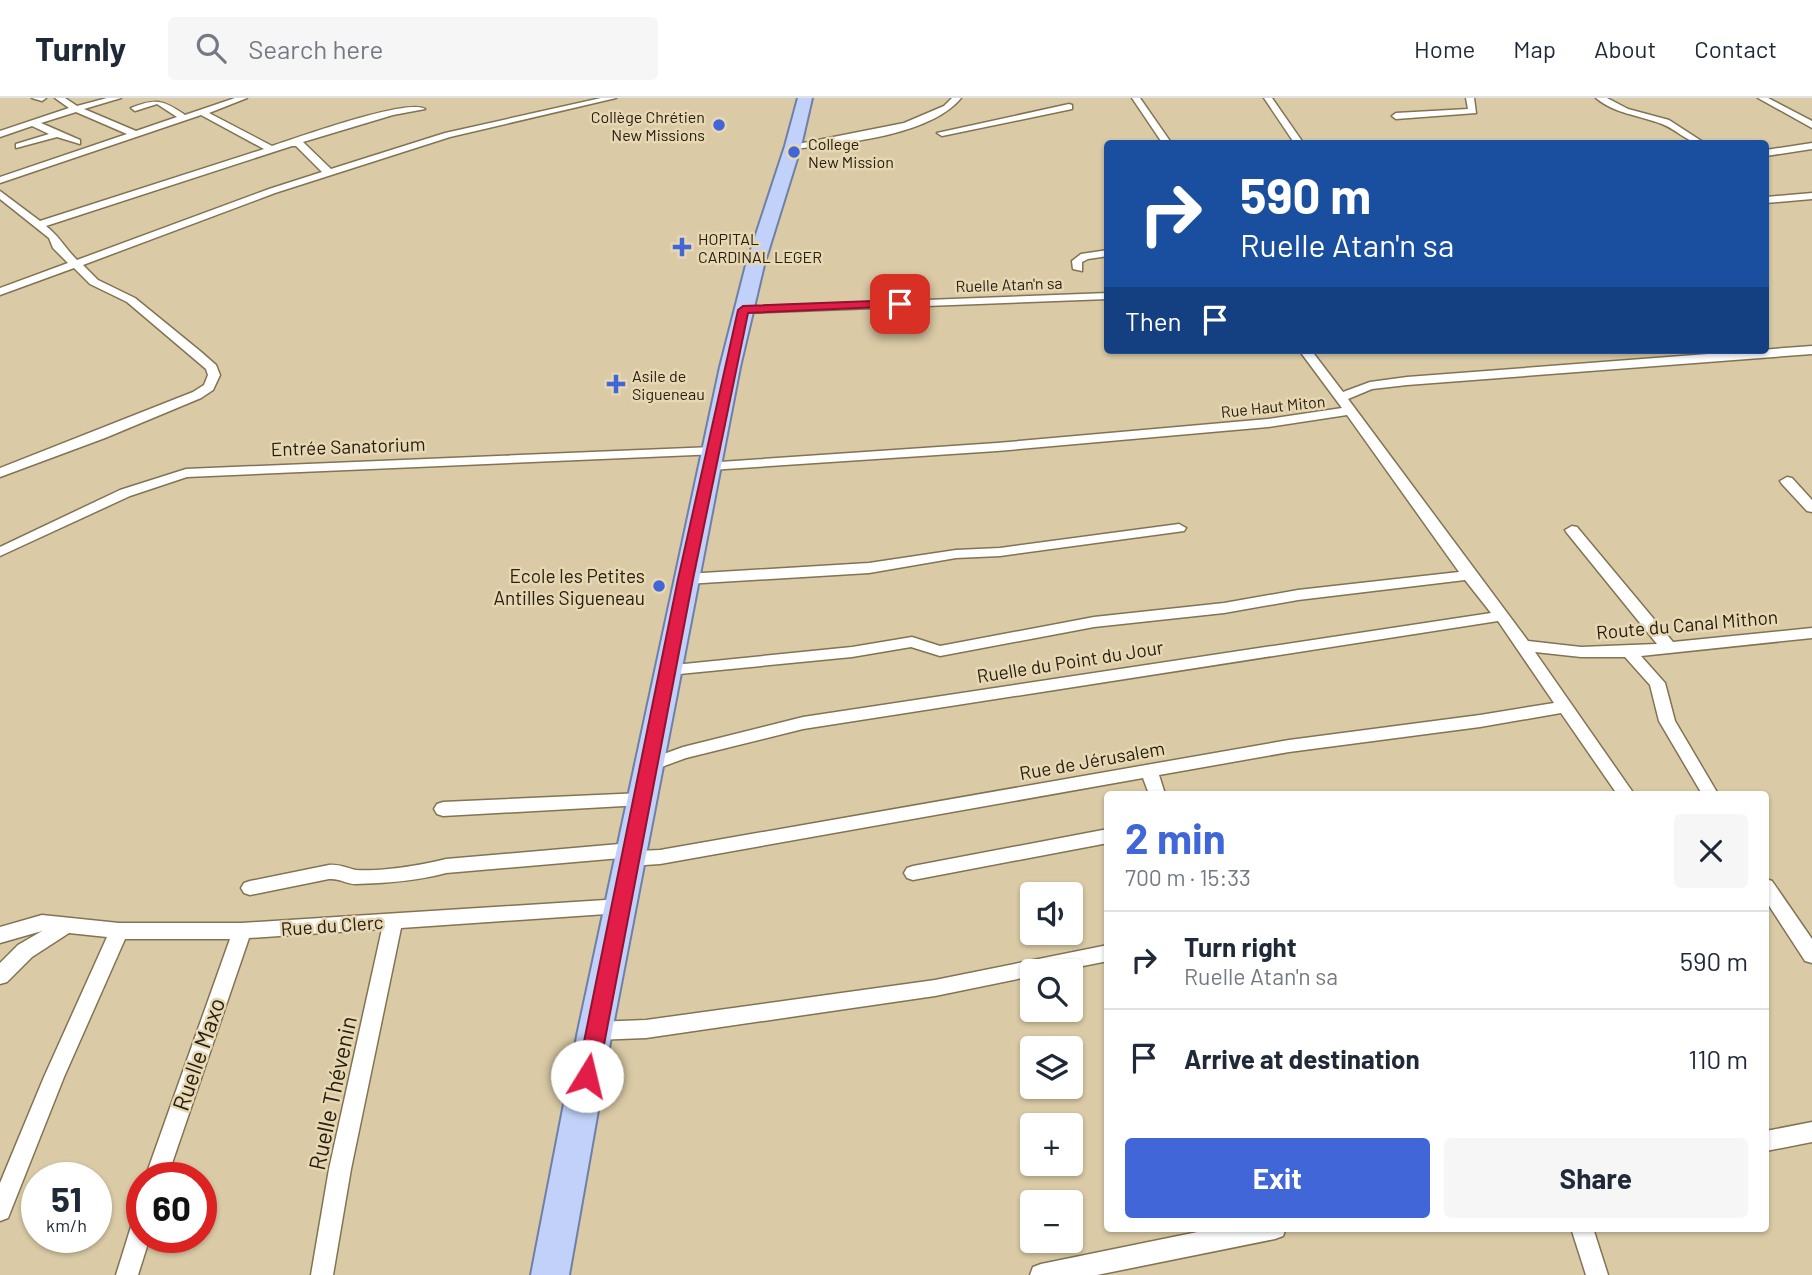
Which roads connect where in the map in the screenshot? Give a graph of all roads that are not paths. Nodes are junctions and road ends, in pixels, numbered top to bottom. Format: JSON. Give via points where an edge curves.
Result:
{"nodes":[{"id":1,"x":36,"y":98,"type":"edge"},
{"id":2,"x":42,"y":98,"type":"edge"},
{"id":3,"x":59,"y":98,"type":"edge"},
{"id":4,"x":117,"y":98,"type":"edge"},
{"id":5,"x":243,"y":98,"type":"edge"},
{"id":6,"x":612,"y":98,"type":"edge"},
{"id":7,"x":804,"y":98,"type":"edge"},
{"id":8,"x":957,"y":98,"type":"edge"},
{"id":9,"x":1136,"y":98,"type":"edge"},
{"id":10,"x":1268,"y":98,"type":"edge"},
{"id":11,"x":1470,"y":98,"type":"edge"},
{"id":12,"x":1600,"y":98,"type":"edge"},
{"id":13,"x":1762,"y":98,"type":"edge"},
{"id":14,"x":158,"y":99,"type":"edge"},
{"id":15,"x":1069,"y":107,"type":"dead end"},
{"id":16,"x":135,"y":108,"type":"dead end"},
{"id":17,"x":421,"y":108,"type":"dead end"},
{"id":18,"x":76,"y":109,"type":"junction"},
{"id":19,"x":201,"y":112,"type":"junction"},
{"id":20,"x":942,"y":112,"type":"junction"},
{"id":21,"x":952,"y":116,"type":"dead end"},
{"id":22,"x":1396,"y":116,"type":"dead end"},
{"id":23,"x":183,"y":117,"type":"junction"},
{"id":24,"x":961,"y":121,"type":"dead end"},
{"id":25,"x":32,"y":123,"type":"junction"},
{"id":26,"x":1812,"y":125,"type":"edge"},
{"id":27,"x":971,"y":126,"type":"junction"},
{"id":28,"x":942,"y":133,"type":"dead end"},
{"id":29,"x":0,"y":134,"type":"edge"},
{"id":30,"x":57,"y":134,"type":"junction"},
{"id":31,"x":135,"y":134,"type":"junction"},
{"id":32,"x":1165,"y":140,"type":"edge"},
{"id":33,"x":1297,"y":140,"type":"edge"},
{"id":34,"x":1696,"y":140,"type":"edge"},
{"id":35,"x":77,"y":142,"type":"dead end"},
{"id":36,"x":290,"y":143,"type":"junction"},
{"id":37,"x":19,"y":146,"type":"dead end"},
{"id":38,"x":793,"y":146,"type":"junction"},
{"id":39,"x":1812,"y":146,"type":"edge"},
{"id":40,"x":271,"y":149,"type":"junction"},
{"id":41,"x":1769,"y":153,"type":"edge"},
{"id":42,"x":330,"y":174,"type":"junction"},
{"id":43,"x":0,"y":180,"type":"edge"},
{"id":44,"x":0,"y":194,"type":"edge"},
{"id":45,"x":1812,"y":196,"type":"edge"},
{"id":46,"x":1769,"y":200,"type":"edge"},
{"id":47,"x":39,"y":225,"type":"junction"},
{"id":48,"x":1104,"y":254,"type":"edge"},
{"id":49,"x":75,"y":264,"type":"junction"},
{"id":50,"x":1077,"y":268,"type":"dead end"},
{"id":51,"x":0,"y":292,"type":"edge"},
{"id":52,"x":1104,"y":296,"type":"edge"},
{"id":53,"x":743,"y":310,"type":"junction"},
{"id":54,"x":1812,"y":350,"type":"edge"},
{"id":55,"x":1769,"y":351,"type":"edge"},
{"id":56,"x":1308,"y":354,"type":"edge"},
{"id":57,"x":1713,"y":354,"type":"edge"},
{"id":58,"x":1345,"y":404,"type":"junction"},
{"id":59,"x":712,"y":458,"type":"junction"},
{"id":60,"x":0,"y":473,"type":"edge"},
{"id":61,"x":1787,"y":481,"type":"dead end"},
{"id":62,"x":1812,"y":508,"type":"edge"},
{"id":63,"x":1179,"y":528,"type":"dead end"},
{"id":64,"x":1572,"y":530,"type":"dead end"},
{"id":65,"x":0,"y":552,"type":"edge"},
{"id":66,"x":1469,"y":575,"type":"junction"},
{"id":67,"x":686,"y":579,"type":"junction"},
{"id":68,"x":1502,"y":616,"type":"junction"},
{"id":69,"x":1812,"y":633,"type":"edge"},
{"id":70,"x":1523,"y":646,"type":"junction"},
{"id":71,"x":1668,"y":647,"type":"junction"},
{"id":72,"x":1629,"y":652,"type":"junction"},
{"id":73,"x":670,"y":670,"type":"junction"},
{"id":74,"x":1563,"y":707,"type":"junction"},
{"id":75,"x":648,"y":766,"type":"junction"},
{"id":76,"x":1149,"y":771,"type":"junction"},
{"id":77,"x":1156,"y":791,"type":"edge"},
{"id":78,"x":1624,"y":791,"type":"edge"},
{"id":79,"x":1708,"y":791,"type":"edge"},
{"id":80,"x":642,"y":799,"type":"junction"},
{"id":81,"x":443,"y":809,"type":"dead end"},
{"id":82,"x":1104,"y":837,"type":"edge"},
{"id":83,"x":630,"y":854,"type":"junction"},
{"id":84,"x":913,"y":873,"type":"dead end"},
{"id":85,"x":250,"y":888,"type":"dead end"},
{"id":86,"x":1769,"y":890,"type":"edge"},
{"id":87,"x":621,"y":906,"type":"junction"},
{"id":88,"x":393,"y":921,"type":"junction"},
{"id":89,"x":64,"y":927,"type":"junction"},
{"id":90,"x":120,"y":931,"type":"junction"},
{"id":91,"x":242,"y":931,"type":"junction"},
{"id":92,"x":0,"y":935,"type":"edge"},
{"id":93,"x":1104,"y":954,"type":"edge"},
{"id":94,"x":1812,"y":955,"type":"edge"},
{"id":95,"x":0,"y":976,"type":"edge"},
{"id":96,"x":595,"y":1031,"type":"junction"},
{"id":97,"x":1812,"y":1132,"type":"edge"},
{"id":98,"x":1769,"y":1140,"type":"edge"},
{"id":99,"x":161,"y":1162,"type":"edge"},
{"id":100,"x":9,"y":1167,"type":"edge"},
{"id":101,"x":0,"y":1210,"type":"edge"},
{"id":102,"x":1255,"y":1232,"type":"edge"},
{"id":103,"x":1583,"y":1232,"type":"edge"},
{"id":104,"x":134,"y":1253,"type":"edge"},
{"id":105,"x":127,"y":1275,"type":"edge"},
{"id":106,"x":322,"y":1275,"type":"edge"},
{"id":107,"x":550,"y":1275,"type":"edge"},
{"id":108,"x":1041,"y":1275,"type":"edge"},
{"id":109,"x":1597,"y":1275,"type":"edge"}],
"edges":[{"from":1,"to":2,"type":"street"},
{"from":3,"to":18,"type":"street"},
{"from":4,"to":18,"type":"street"},
{"from":5,"to":19,"type":"street"},
{"from":6,"to":42,"type":"street","via":[[448,135]]},
{"from":7,"to":38,"type":"main road"},
{"from":8,"to":20,"type":"street"},
{"from":9,"to":32,"type":"street"},
{"from":10,"to":33,"type":"street"},
{"from":11,"to":22,"type":"street","via":[[1473,111]]},
{"from":12,"to":34,"type":"street","via":[[1625,111],[1667,122]]},
{"from":13,"to":26,"type":"street"},
{"from":14,"to":16,"type":"street"},
{"from":14,"to":23,"type":"street"},
{"from":15,"to":27,"type":"street"},
{"from":17,"to":36,"type":"street","via":[[392,112]]},
{"from":18,"to":25,"type":"street"},
{"from":18,"to":31,"type":"street"},
{"from":19,"to":23,"type":"street"},
{"from":19,"to":40,"type":"street"},
{"from":20,"to":21,"type":"street"},
{"from":20,"to":38,"type":"street","via":[[873,134]]},
{"from":23,"to":31,"type":"street"},
{"from":24,"to":27,"type":"street"},
{"from":25,"to":29,"type":"street"},
{"from":25,"to":30,"type":"street"},
{"from":27,"to":28,"type":"street"},
{"from":30,"to":35,"type":"street"},
{"from":30,"to":37,"type":"street"},
{"from":31,"to":43,"type":"street"},
{"from":36,"to":40,"type":"street"},
{"from":36,"to":42,"type":"street","via":[[299,144]]},
{"from":38,"to":53,"type":"main road"},
{"from":39,"to":41,"type":"street"},
{"from":40,"to":47,"type":"street"},
{"from":42,"to":49,"type":"street"},
{"from":44,"to":47,"type":"street"},
{"from":45,"to":46,"type":"street"},
{"from":47,"to":49,"type":"street"},
{"from":48,"to":50,"type":"street","via":[[1085,256],[1077,261]]},
{"from":49,"to":51,"type":"street"},
{"from":49,"to":60,"type":"street","via":[[94,282],[131,300],[196,353],[212,368],[214,381],[197,394]]},
{"from":52,"to":53,"type":"street","name":"Ruelle Atan'n sa"},
{"from":53,"to":59,"type":"main road"},
{"from":54,"to":55,"type":"street","name":"Rue Haut Miton"},
{"from":56,"to":58,"type":"street"},
{"from":57,"to":58,"type":"street","name":"Rue Haut Miton","via":[[1370,386]]},
{"from":58,"to":59,"type":"street","name":"Rue Haut Miton","via":[[1336,415],[997,447]]},
{"from":58,"to":66,"type":"street"},
{"from":59,"to":65,"type":"street","name":"Entrée Sanatorium","via":[[186,473],[125,493]]},
{"from":59,"to":67,"type":"main road"},
{"from":61,"to":62,"type":"street"},
{"from":63,"to":67,"type":"street","via":[[869,568]]},
{"from":64,"to":71,"type":"street"},
{"from":66,"to":68,"type":"street"},
{"from":66,"to":73,"type":"street","via":[[1094,622],[940,651],[912,642]]},
{"from":67,"to":73,"type":"main road"},
{"from":68,"to":70,"type":"street"},
{"from":68,"to":75,"type":"street","name":"Ruelle du Point du Jour","via":[[803,723]]},
{"from":69,"to":71,"type":"street","name":"Route du Canal Mithon"},
{"from":70,"to":72,"type":"street","name":"Route du Canal Mithon"},
{"from":70,"to":74,"type":"street"},
{"from":71,"to":72,"type":"street","name":"Route du Canal Mithon"},
{"from":72,"to":79,"type":"street","via":[[1657,683],[1667,721]]},
{"from":73,"to":75,"type":"main road"},
{"from":74,"to":76,"type":"street","name":"Rue de Jérusalem"},
{"from":74,"to":78,"type":"street"},
{"from":75,"to":80,"type":"main road"},
{"from":76,"to":77,"type":"street"},
{"from":76,"to":83,"type":"street","name":"Rue de Jérusalem","via":[[660,857]]},
{"from":80,"to":81,"type":"street"},
{"from":80,"to":83,"type":"main road"},
{"from":82,"to":84,"type":"street"},
{"from":83,"to":85,"type":"street","name":"Rue de Jérusalem","via":[[352,877],[341,871],[329,872]]},
{"from":83,"to":87,"type":"main road"},
{"from":86,"to":94,"type":"street"},
{"from":87,"to":88,"type":"street","name":"Rue du Clerc"},
{"from":87,"to":96,"type":"main road"},
{"from":88,"to":91,"type":"street","name":"Rue du Clerc"},
{"from":88,"to":106,"type":"street","name":"Ruelle Thévenin"},
{"from":89,"to":90,"type":"street","name":"Rue du Clerc"},
{"from":89,"to":92,"type":"street","name":"Rue du Clerc","via":[[42,923]]},
{"from":89,"to":95,"type":"street","via":[[24,951]]},
{"from":90,"to":91,"type":"street","name":"Rue du Clerc"},
{"from":90,"to":100,"type":"street"},
{"from":91,"to":99,"type":"street","name":"Ruelle Maxo"},
{"from":93,"to":96,"type":"street","via":[[935,988],[646,1029]]},
{"from":96,"to":107,"type":"main road"},
{"from":97,"to":98,"type":"street"},
{"from":100,"to":101,"type":"street"},
{"from":102,"to":108,"type":"street"},
{"from":103,"to":109,"type":"street"},
{"from":104,"to":105,"type":"street"}]}
